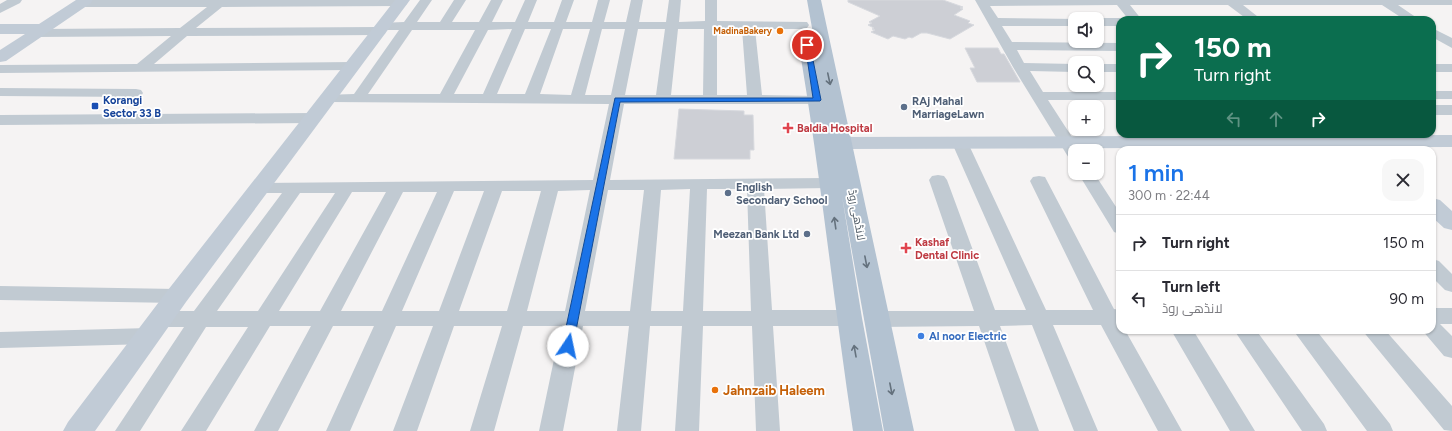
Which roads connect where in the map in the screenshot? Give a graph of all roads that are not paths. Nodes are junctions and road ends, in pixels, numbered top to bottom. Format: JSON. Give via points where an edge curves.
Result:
{"nodes":[{"id":1,"x":426,"y":0,"type":"edge"},
{"id":2,"x":460,"y":0,"type":"edge"},
{"id":3,"x":498,"y":0,"type":"edge"},
{"id":4,"x":531,"y":0,"type":"edge"},
{"id":5,"x":568,"y":0,"type":"edge"},
{"id":6,"x":604,"y":0,"type":"edge"},
{"id":7,"x":637,"y":0,"type":"edge"},
{"id":8,"x":675,"y":0,"type":"edge"},
{"id":9,"x":711,"y":0,"type":"edge"},
{"id":10,"x":798,"y":0,"type":"edge"},
{"id":11,"x":814,"y":0,"type":"edge"},
{"id":12,"x":1156,"y":0,"type":"edge"},
{"id":13,"x":1397,"y":0,"type":"edge"},
{"id":14,"x":1452,"y":0,"type":"edge"},
{"id":15,"x":268,"y":1,"type":"edge"},
{"id":16,"x":403,"y":1,"type":"edge"},
{"id":17,"x":982,"y":1,"type":"edge"},
{"id":18,"x":1120,"y":1,"type":"junction"},
{"id":19,"x":1230,"y":1,"type":"edge"},
{"id":20,"x":1384,"y":1,"type":"edge"},
{"id":21,"x":83,"y":2,"type":"edge"},
{"id":22,"x":219,"y":3,"type":"junction"},
{"id":23,"x":1133,"y":16,"type":"edge"},
{"id":24,"x":1251,"y":16,"type":"edge"},
{"id":25,"x":1408,"y":16,"type":"edge"},
{"id":26,"x":994,"y":22,"type":"junction"},
{"id":27,"x":1068,"y":22,"type":"edge"},
{"id":28,"x":1104,"y":23,"type":"edge"},
{"id":29,"x":444,"y":25,"type":"junction"},
{"id":30,"x":520,"y":25,"type":"junction"},
{"id":31,"x":558,"y":25,"type":"junction"},
{"id":32,"x":597,"y":25,"type":"junction"},
{"id":33,"x":632,"y":25,"type":"junction"},
{"id":34,"x":672,"y":25,"type":"junction"},
{"id":35,"x":711,"y":25,"type":"junction"},
{"id":36,"x":748,"y":25,"type":"junction"},
{"id":37,"x":803,"y":25,"type":"junction"},
{"id":38,"x":1116,"y":25,"type":"edge"},
{"id":39,"x":409,"y":26,"type":"junction"},
{"id":40,"x":484,"y":26,"type":"junction"},
{"id":41,"x":382,"y":28,"type":"junction"},
{"id":42,"x":0,"y":29,"type":"edge"},
{"id":43,"x":40,"y":31,"type":"junction"},
{"id":44,"x":184,"y":32,"type":"junction"},
{"id":45,"x":1436,"y":34,"type":"edge"},
{"id":46,"x":1436,"y":44,"type":"edge"},
{"id":47,"x":1452,"y":44,"type":"edge"},
{"id":48,"x":1008,"y":46,"type":"junction"},
{"id":49,"x":1116,"y":47,"type":"edge"},
{"id":50,"x":0,"y":57,"type":"edge"},
{"id":51,"x":353,"y":66,"type":"junction"},
{"id":52,"x":1020,"y":67,"type":"junction"},
{"id":53,"x":140,"y":68,"type":"junction"},
{"id":54,"x":1068,"y":68,"type":"edge"},
{"id":55,"x":1104,"y":68,"type":"edge"},
{"id":56,"x":1116,"y":68,"type":"edge"},
{"id":57,"x":1436,"y":68,"type":"edge"},
{"id":58,"x":1452,"y":68,"type":"edge"},
{"id":59,"x":0,"y":69,"type":"edge"},
{"id":60,"x":0,"y":92,"type":"edge"},
{"id":61,"x":136,"y":93,"type":"dead end"},
{"id":62,"x":1038,"y":96,"type":"junction"},
{"id":63,"x":1116,"y":96,"type":"edge"},
{"id":64,"x":329,"y":98,"type":"junction"},
{"id":65,"x":358,"y":98,"type":"junction"},
{"id":66,"x":446,"y":98,"type":"junction"},
{"id":67,"x":488,"y":99,"type":"junction"},
{"id":68,"x":531,"y":99,"type":"junction"},
{"id":69,"x":577,"y":99,"type":"junction"},
{"id":70,"x":617,"y":100,"type":"junction"},
{"id":71,"x":663,"y":100,"type":"junction"},
{"id":72,"x":710,"y":100,"type":"junction"},
{"id":73,"x":755,"y":100,"type":"junction"},
{"id":74,"x":817,"y":100,"type":"junction"},
{"id":75,"x":1436,"y":110,"type":"edge"},
{"id":76,"x":1452,"y":110,"type":"edge"},
{"id":77,"x":314,"y":118,"type":"junction"},
{"id":78,"x":0,"y":120,"type":"edge"},
{"id":79,"x":1327,"y":138,"type":"edge"},
{"id":80,"x":1452,"y":141,"type":"edge"},
{"id":81,"x":842,"y":143,"type":"junction"},
{"id":82,"x":960,"y":143,"type":"junction"},
{"id":83,"x":1068,"y":144,"type":"edge"},
{"id":84,"x":1259,"y":146,"type":"edge"},
{"id":85,"x":1366,"y":146,"type":"edge"},
{"id":86,"x":1104,"y":148,"type":"edge"},
{"id":87,"x":1116,"y":148,"type":"edge"},
{"id":88,"x":1068,"y":149,"type":"edge"},
{"id":89,"x":938,"y":180,"type":"dead end"},
{"id":90,"x":1090,"y":180,"type":"edge"},
{"id":91,"x":1039,"y":181,"type":"dead end"},
{"id":92,"x":829,"y":182,"type":"junction"},
{"id":93,"x":755,"y":183,"type":"junction"},
{"id":94,"x":653,"y":184,"type":"junction"},
{"id":95,"x":699,"y":184,"type":"junction"},
{"id":96,"x":551,"y":185,"type":"junction"},
{"id":97,"x":601,"y":185,"type":"junction"},
{"id":98,"x":448,"y":186,"type":"junction"},
{"id":99,"x":495,"y":186,"type":"junction"},
{"id":100,"x":347,"y":187,"type":"junction"},
{"id":101,"x":397,"y":187,"type":"junction"},
{"id":102,"x":260,"y":188,"type":"junction"},
{"id":103,"x":295,"y":188,"type":"junction"},
{"id":104,"x":1436,"y":209,"type":"edge"},
{"id":105,"x":1116,"y":222,"type":"edge"},
{"id":106,"x":1452,"y":223,"type":"edge"},
{"id":107,"x":1436,"y":270,"type":"edge"},
{"id":108,"x":1452,"y":285,"type":"edge"},
{"id":109,"x":0,"y":293,"type":"edge"},
{"id":110,"x":178,"y":296,"type":"junction"},
{"id":111,"x":1436,"y":316,"type":"edge"},
{"id":112,"x":1452,"y":316,"type":"edge"},
{"id":113,"x":388,"y":318,"type":"junction"},
{"id":114,"x":446,"y":318,"type":"junction"},
{"id":115,"x":515,"y":318,"type":"junction"},
{"id":116,"x":574,"y":318,"type":"junction"},
{"id":117,"x":640,"y":318,"type":"junction"},
{"id":118,"x":693,"y":318,"type":"junction"},
{"id":119,"x":762,"y":318,"type":"junction"},
{"id":120,"x":849,"y":318,"type":"junction"},
{"id":121,"x":1114,"y":318,"type":"edge"},
{"id":122,"x":200,"y":319,"type":"junction"},
{"id":123,"x":263,"y":319,"type":"junction"},
{"id":124,"x":326,"y":319,"type":"junction"},
{"id":125,"x":877,"y":319,"type":"junction"},
{"id":126,"x":986,"y":319,"type":"junction"},
{"id":127,"x":1040,"y":319,"type":"junction"},
{"id":128,"x":155,"y":328,"type":"junction"},
{"id":129,"x":1436,"y":333,"type":"edge"},
{"id":130,"x":1122,"y":334,"type":"edge"},
{"id":131,"x":1184,"y":334,"type":"edge"},
{"id":132,"x":1248,"y":334,"type":"edge"},
{"id":133,"x":1307,"y":334,"type":"edge"},
{"id":134,"x":1376,"y":334,"type":"edge"},
{"id":135,"x":0,"y":340,"type":"edge"},
{"id":136,"x":1452,"y":350,"type":"edge"},
{"id":137,"x":1452,"y":423,"type":"edge"},
{"id":138,"x":78,"y":431,"type":"edge"},
{"id":139,"x":127,"y":431,"type":"edge"},
{"id":140,"x":193,"y":431,"type":"edge"},
{"id":141,"x":266,"y":431,"type":"edge"},
{"id":142,"x":338,"y":431,"type":"edge"},
{"id":143,"x":405,"y":431,"type":"edge"},
{"id":144,"x":482,"y":431,"type":"edge"},
{"id":145,"x":551,"y":431,"type":"edge"},
{"id":146,"x":629,"y":431,"type":"edge"},
{"id":147,"x":687,"y":431,"type":"edge"},
{"id":148,"x":768,"y":431,"type":"edge"},
{"id":149,"x":868,"y":431,"type":"edge"},
{"id":150,"x":899,"y":431,"type":"edge"},
{"id":151,"x":1027,"y":431,"type":"edge"},
{"id":152,"x":1086,"y":431,"type":"edge"},
{"id":153,"x":1170,"y":431,"type":"edge"},
{"id":154,"x":1243,"y":431,"type":"edge"},
{"id":155,"x":1315,"y":431,"type":"edge"},
{"id":156,"x":1381,"y":431,"type":"edge"}],
"edges":[{"from":1,"to":39,"type":"street"},
{"from":2,"to":29,"type":"street"},
{"from":3,"to":40,"type":"street"},
{"from":4,"to":30,"type":"street"},
{"from":5,"to":31,"type":"street"},
{"from":6,"to":32,"type":"street"},
{"from":7,"to":33,"type":"street"},
{"from":8,"to":34,"type":"street"},
{"from":9,"to":35,"type":"street"},
{"from":10,"to":37,"type":"main road","name":"لانڈھی روڈ"},
{"from":11,"to":81,"type":"main road","name":"لانڈھی روڈ","one_way":true},
{"from":12,"to":18,"type":"street"},
{"from":12,"to":19,"type":"street"},
{"from":13,"to":14,"type":"street"},
{"from":13,"to":20,"type":"street"},
{"from":15,"to":16,"type":"street"},
{"from":15,"to":22,"type":"street"},
{"from":16,"to":41,"type":"street"},
{"from":17,"to":18,"type":"street"},
{"from":17,"to":26,"type":"street"},
{"from":18,"to":23,"type":"street"},
{"from":19,"to":20,"type":"street"},
{"from":19,"to":24,"type":"street"},
{"from":20,"to":25,"type":"street"},
{"from":21,"to":22,"type":"street"},
{"from":21,"to":43,"type":"street"},
{"from":22,"to":44,"type":"street"},
{"from":26,"to":27,"type":"street"},
{"from":26,"to":48,"type":"street"},
{"from":28,"to":38,"type":"street"},
{"from":29,"to":39,"type":"street"},
{"from":29,"to":40,"type":"street"},
{"from":30,"to":31,"type":"street"},
{"from":30,"to":40,"type":"street"},
{"from":30,"to":67,"type":"street"},
{"from":31,"to":32,"type":"street"},
{"from":31,"to":68,"type":"street"},
{"from":32,"to":33,"type":"street"},
{"from":32,"to":69,"type":"street"},
{"from":33,"to":34,"type":"street"},
{"from":33,"to":70,"type":"street"},
{"from":34,"to":35,"type":"street"},
{"from":34,"to":71,"type":"street"},
{"from":35,"to":36,"type":"street"},
{"from":35,"to":72,"type":"street"},
{"from":36,"to":37,"type":"street"},
{"from":36,"to":73,"type":"street"},
{"from":37,"to":74,"type":"main road","name":"لانڈھی روڈ"},
{"from":39,"to":41,"type":"street"},
{"from":39,"to":65,"type":"street"},
{"from":40,"to":66,"type":"street"},
{"from":41,"to":44,"type":"street"},
{"from":41,"to":51,"type":"street"},
{"from":42,"to":43,"type":"street"},
{"from":43,"to":44,"type":"street"},
{"from":43,"to":50,"type":"street"},
{"from":44,"to":53,"type":"street"},
{"from":45,"to":47,"type":"street"},
{"from":46,"to":47,"type":"street"},
{"from":48,"to":49,"type":"street"},
{"from":48,"to":52,"type":"street"},
{"from":51,"to":53,"type":"street"},
{"from":51,"to":64,"type":"street"},
{"from":52,"to":54,"type":"street"},
{"from":52,"to":62,"type":"street"},
{"from":53,"to":59,"type":"street"},
{"from":55,"to":56,"type":"street"},
{"from":57,"to":58,"type":"street"},
{"from":60,"to":61,"type":"street"},
{"from":62,"to":63,"type":"street"},
{"from":62,"to":83,"type":"street"},
{"from":64,"to":65,"type":"street"},
{"from":64,"to":77,"type":"street"},
{"from":65,"to":66,"type":"street"},
{"from":66,"to":67,"type":"street"},
{"from":67,"to":68,"type":"street"},
{"from":68,"to":69,"type":"street"},
{"from":69,"to":70,"type":"street"},
{"from":70,"to":71,"type":"street"},
{"from":70,"to":97,"type":"street"},
{"from":71,"to":72,"type":"street"},
{"from":72,"to":73,"type":"street"},
{"from":73,"to":74,"type":"street"},
{"from":74,"to":92,"type":"main road","name":"لانڈھی روڈ"},
{"from":75,"to":76,"type":"street"},
{"from":77,"to":78,"type":"street"},
{"from":77,"to":102,"type":"street"},
{"from":79,"to":84,"type":"street"},
{"from":79,"to":85,"type":"street"},
{"from":80,"to":85,"type":"street"},
{"from":81,"to":82,"type":"street"},
{"from":81,"to":125,"type":"main road","name":"لانڈھی روڈ","one_way":true},
{"from":82,"to":88,"type":"street"},
{"from":82,"to":127,"type":"street"},
{"from":86,"to":87,"type":"street"},
{"from":89,"to":126,"type":"street"},
{"from":90,"to":105,"type":"street"},
{"from":91,"to":121,"type":"street"},
{"from":92,"to":93,"type":"street"},
{"from":120,"to":92,"type":"main road","name":"لانڈھی روڈ","one_way":true},
{"from":93,"to":95,"type":"street"},
{"from":93,"to":119,"type":"street"},
{"from":94,"to":95,"type":"street"},
{"from":94,"to":97,"type":"street"},
{"from":94,"to":117,"type":"street"},
{"from":95,"to":118,"type":"street"},
{"from":96,"to":97,"type":"street"},
{"from":96,"to":99,"type":"street"},
{"from":96,"to":115,"type":"street"},
{"from":97,"to":116,"type":"street"},
{"from":98,"to":99,"type":"street"},
{"from":98,"to":101,"type":"street"},
{"from":98,"to":113,"type":"street"},
{"from":99,"to":114,"type":"street"},
{"from":100,"to":101,"type":"street"},
{"from":100,"to":103,"type":"street"},
{"from":100,"to":123,"type":"street"},
{"from":101,"to":124,"type":"street"},
{"from":102,"to":103,"type":"street"},
{"from":102,"to":110,"type":"street"},
{"from":103,"to":122,"type":"street"},
{"from":104,"to":106,"type":"street"},
{"from":107,"to":108,"type":"street"},
{"from":109,"to":110,"type":"street"},
{"from":110,"to":128,"type":"street"},
{"from":111,"to":112,"type":"street"},
{"from":113,"to":114,"type":"street"},
{"from":113,"to":124,"type":"street"},
{"from":113,"to":142,"type":"street"},
{"from":114,"to":115,"type":"street"},
{"from":114,"to":143,"type":"street"},
{"from":115,"to":116,"type":"street"},
{"from":115,"to":144,"type":"street"},
{"from":116,"to":117,"type":"street"},
{"from":116,"to":145,"type":"street"},
{"from":117,"to":118,"type":"street"},
{"from":117,"to":146,"type":"street"},
{"from":118,"to":119,"type":"street"},
{"from":118,"to":147,"type":"street"},
{"from":119,"to":120,"type":"street"},
{"from":119,"to":148,"type":"street"},
{"from":149,"to":120,"type":"main road","name":"لانڈھی روڈ","one_way":true},
{"from":121,"to":127,"type":"street"},
{"from":122,"to":123,"type":"street"},
{"from":122,"to":128,"type":"street"},
{"from":122,"to":139,"type":"street"},
{"from":123,"to":124,"type":"street"},
{"from":123,"to":140,"type":"street"},
{"from":124,"to":141,"type":"street"},
{"from":125,"to":126,"type":"street"},
{"from":125,"to":150,"type":"main road","name":"لانڈھی روڈ","one_way":true},
{"from":126,"to":127,"type":"street"},
{"from":126,"to":151,"type":"street"},
{"from":127,"to":152,"type":"street"},
{"from":128,"to":135,"type":"street"},
{"from":128,"to":138,"type":"street"},
{"from":129,"to":136,"type":"street"},
{"from":130,"to":153,"type":"street"},
{"from":131,"to":154,"type":"street"},
{"from":132,"to":155,"type":"street"},
{"from":133,"to":156,"type":"street"},
{"from":134,"to":137,"type":"street"}]}
